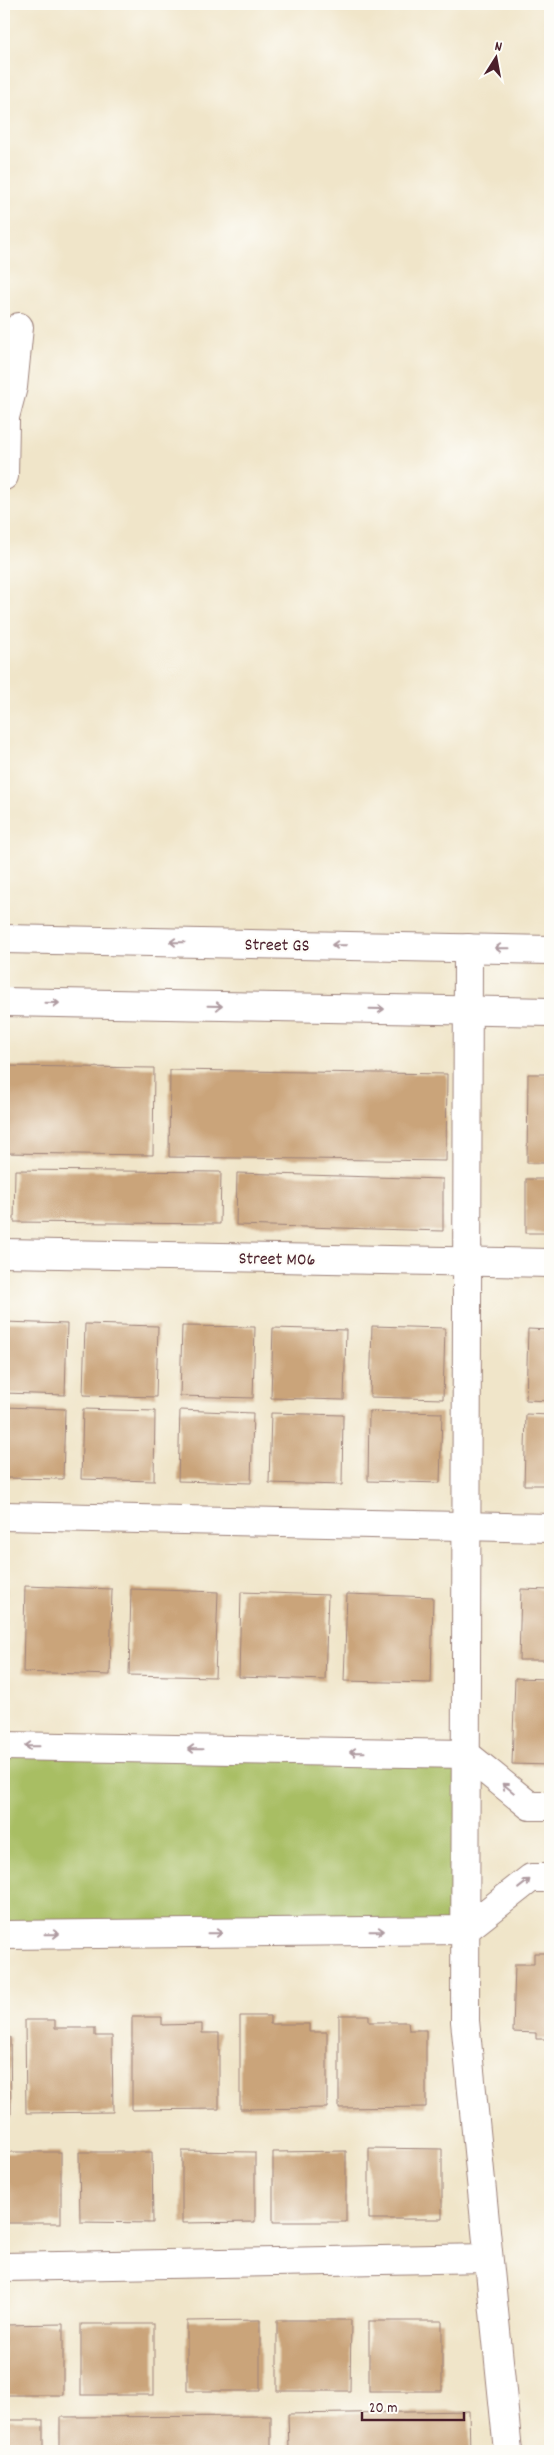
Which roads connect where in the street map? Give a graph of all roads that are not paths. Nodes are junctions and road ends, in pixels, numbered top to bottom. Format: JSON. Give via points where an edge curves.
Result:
{"nodes":[{"id":1,"x":19,"y":327,"type":"dead end"},
{"id":2,"x":4,"y":421,"type":"edge"},
{"id":3,"x":4,"y":476,"type":"edge"},
{"id":4,"x":4,"y":939,"type":"edge"},
{"id":5,"x":468,"y":948,"type":"junction"},
{"id":6,"x":550,"y":950,"type":"edge"},
{"id":7,"x":4,"y":1002,"type":"edge"},
{"id":8,"x":469,"y":1011,"type":"junction"},
{"id":9,"x":550,"y":1012,"type":"edge"},
{"id":10,"x":4,"y":1253,"type":"edge"},
{"id":11,"x":468,"y":1261,"type":"junction"},
{"id":12,"x":550,"y":1263,"type":"edge"},
{"id":13,"x":4,"y":1516,"type":"edge"},
{"id":14,"x":467,"y":1526,"type":"junction"},
{"id":15,"x":550,"y":1528,"type":"edge"},
{"id":16,"x":4,"y":1746,"type":"edge"},
{"id":17,"x":466,"y":1754,"type":"junction"},
{"id":18,"x":550,"y":1806,"type":"edge"},
{"id":19,"x":550,"y":1878,"type":"edge"},
{"id":20,"x":465,"y":1930,"type":"junction"},
{"id":21,"x":4,"y":1935,"type":"edge"},
{"id":22,"x":488,"y":2258,"type":"junction"},
{"id":23,"x":4,"y":2267,"type":"edge"},
{"id":24,"x":508,"y":2451,"type":"edge"}],
"edges":[{"from":1,"to":2,"type":"street","via":[[13,387]]},
{"from":2,"to":3,"type":"street"},
{"from":5,"to":4,"type":"street","name":"Street GS","one_way":true},
{"from":6,"to":5,"type":"street","name":"Street GS","one_way":true},
{"from":5,"to":8,"type":"street"},
{"from":7,"to":8,"type":"street","one_way":true},
{"from":8,"to":9,"type":"street"},
{"from":8,"to":11,"type":"street"},
{"from":10,"to":11,"type":"street","name":"Street M06"},
{"from":11,"to":12,"type":"street","name":"Street M06"},
{"from":11,"to":14,"type":"street"},
{"from":13,"to":14,"type":"street"},
{"from":14,"to":15,"type":"street"},
{"from":14,"to":17,"type":"street"},
{"from":17,"to":16,"type":"street","one_way":true},
{"from":18,"to":17,"type":"street","one_way":true,"via":[[530,1806]]},
{"from":17,"to":20,"type":"street"},
{"from":20,"to":19,"type":"street","one_way":true,"via":[[531,1878]]},
{"from":21,"to":20,"type":"street","one_way":true},
{"from":20,"to":22,"type":"street","via":[[465,2021]]},
{"from":22,"to":23,"type":"street"},
{"from":22,"to":24,"type":"street"}]}
